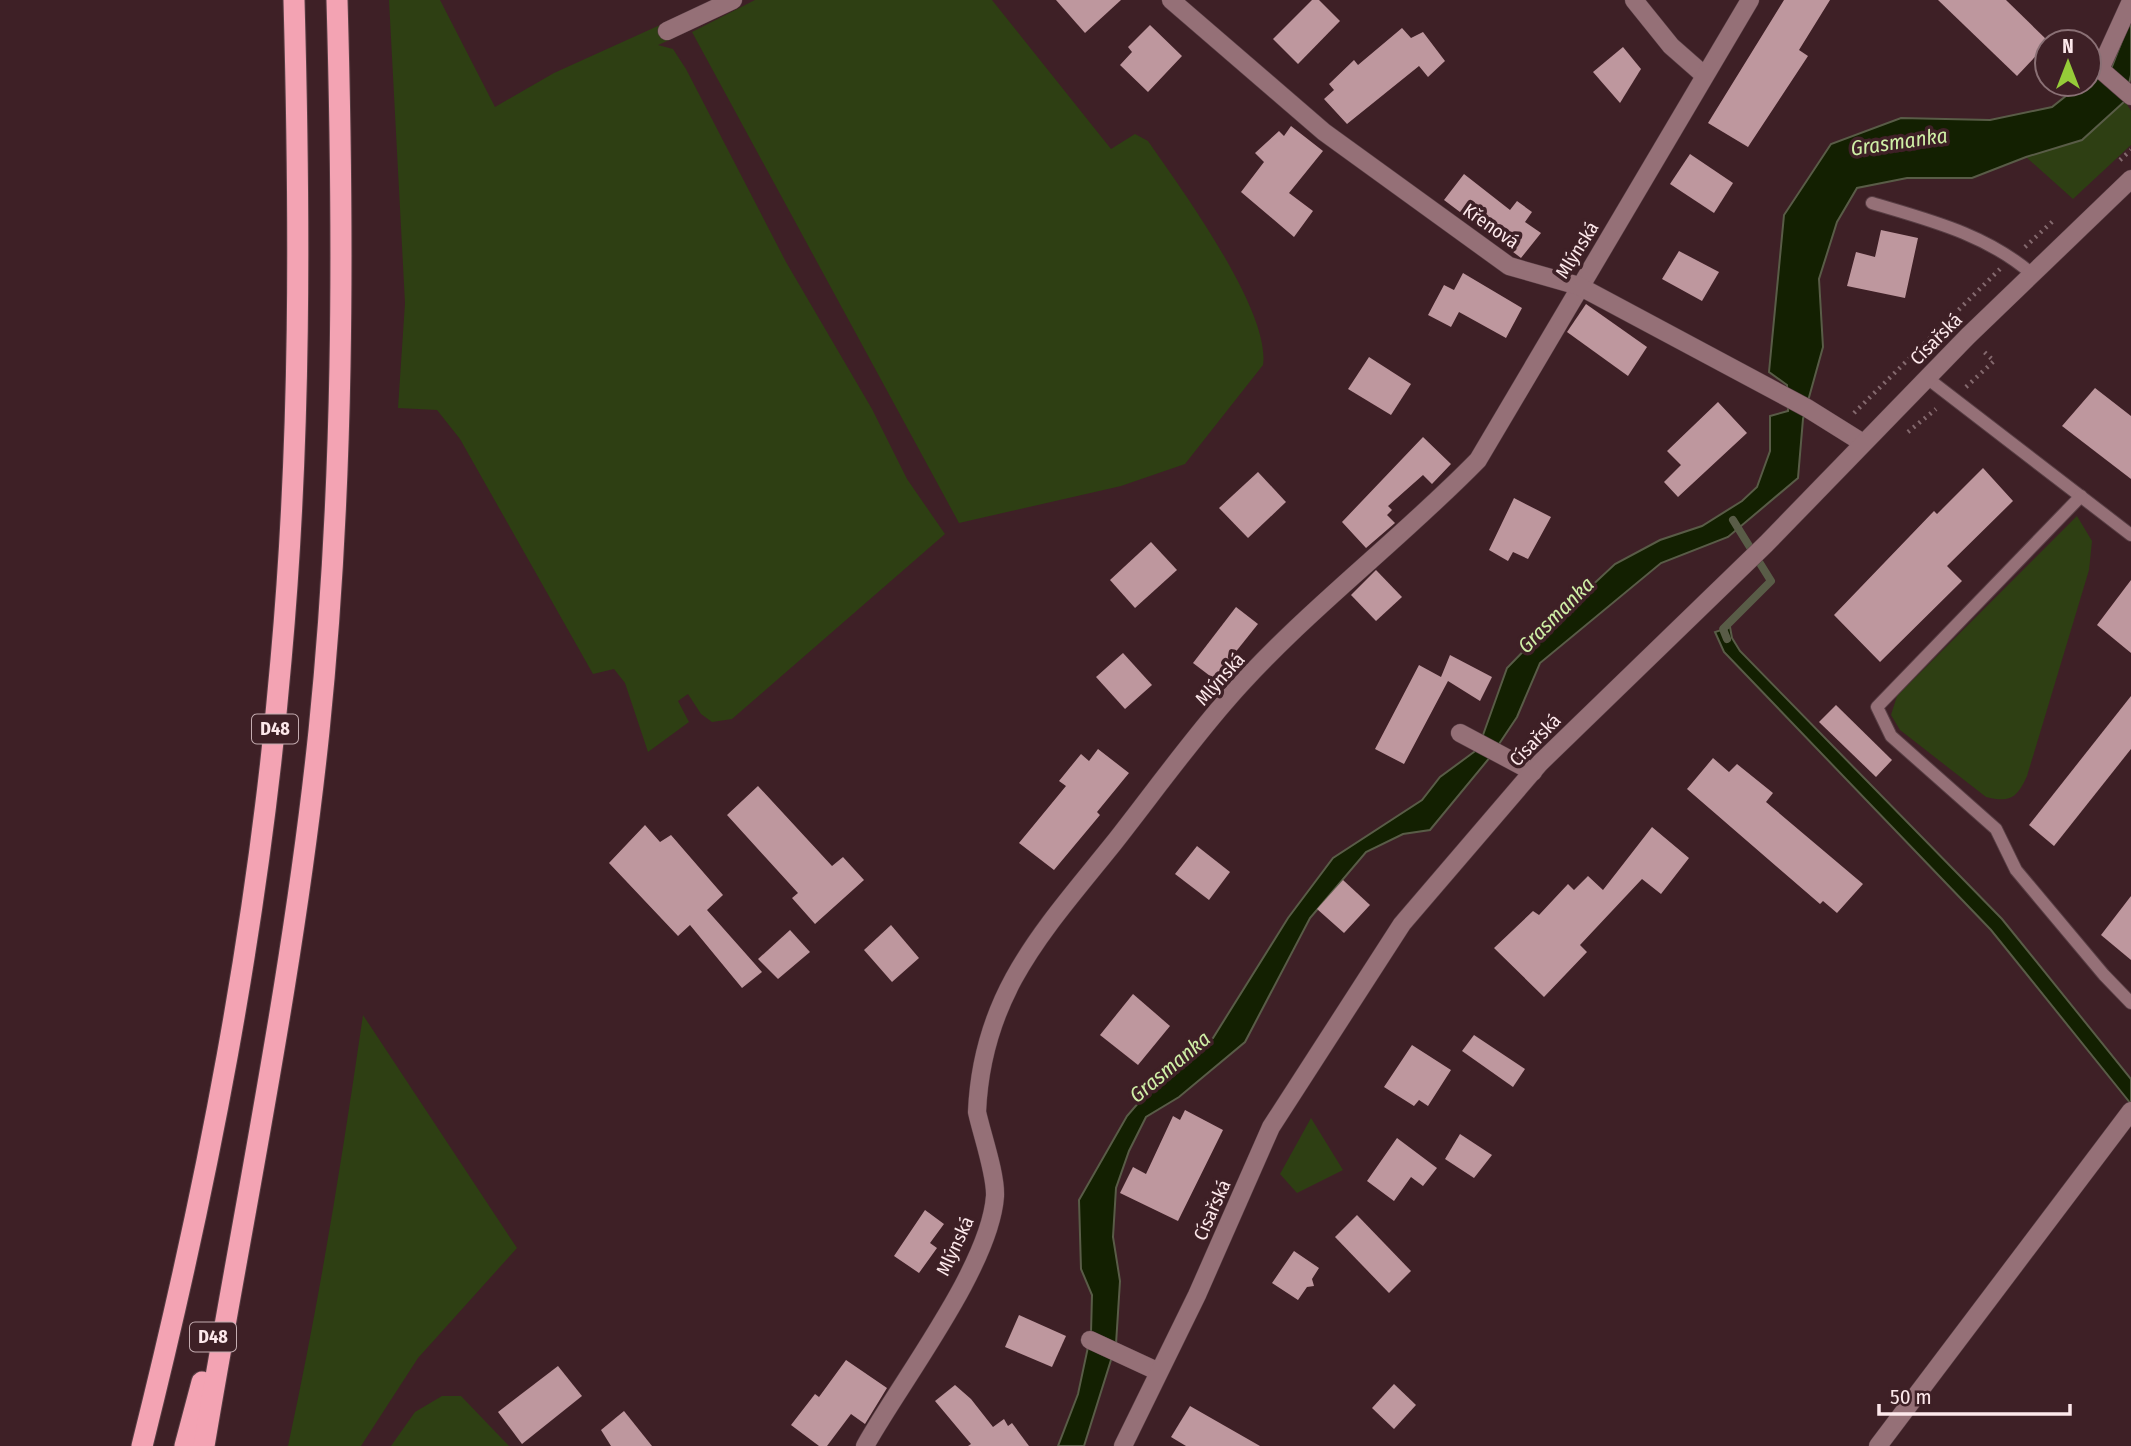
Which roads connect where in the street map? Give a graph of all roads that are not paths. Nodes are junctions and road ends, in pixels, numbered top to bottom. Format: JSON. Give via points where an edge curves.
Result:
{"nodes":[{"id":1,"x":293,"y":0,"type":"edge"},
{"id":2,"x":337,"y":0,"type":"edge"},
{"id":3,"x":733,"y":0,"type":"edge"},
{"id":4,"x":1171,"y":0,"type":"edge"},
{"id":5,"x":1634,"y":0,"type":"edge"},
{"id":6,"x":1750,"y":0,"type":"edge"},
{"id":7,"x":2131,"y":1,"type":"edge"},
{"id":8,"x":667,"y":31,"type":"dead end"},
{"id":9,"x":2103,"y":60,"type":"edge"},
{"id":10,"x":2103,"y":72,"type":"edge"},
{"id":11,"x":1704,"y":75,"type":"junction"},
{"id":12,"x":2129,"y":94,"type":"edge"},
{"id":13,"x":2131,"y":178,"type":"edge"},
{"id":14,"x":1872,"y":203,"type":"dead end"},
{"id":15,"x":2032,"y":274,"type":"junction"},
{"id":16,"x":1579,"y":286,"type":"junction"},
{"id":17,"x":1927,"y":378,"type":"junction"},
{"id":18,"x":1863,"y":443,"type":"junction"},
{"id":19,"x":2081,"y":496,"type":"junction"},
{"id":20,"x":2131,"y":535,"type":"edge"},
{"id":21,"x":1460,"y":733,"type":"dead end"},
{"id":22,"x":1533,"y":772,"type":"junction"},
{"id":23,"x":2131,"y":1003,"type":"edge"},
{"id":24,"x":2131,"y":1111,"type":"edge"},
{"id":25,"x":241,"y":1227,"type":"junction"},
{"id":26,"x":1090,"y":1340,"type":"dead end"},
{"id":27,"x":1157,"y":1371,"type":"junction"},
{"id":28,"x":142,"y":1446,"type":"edge"},
{"id":29,"x":186,"y":1446,"type":"edge"},
{"id":30,"x":204,"y":1446,"type":"edge"},
{"id":31,"x":865,"y":1446,"type":"edge"},
{"id":32,"x":1123,"y":1446,"type":"edge"},
{"id":33,"x":1878,"y":1446,"type":"edge"}],
"edges":[{"from":1,"to":28,"type":"highway","number":"D48","via":[[297,367],[289,558],[274,738],[229,1056],[198,1217]]},
{"from":2,"to":25,"type":"highway","number":"D48","via":[[341,368],[326,649],[294,930]]},
{"from":3,"to":8,"type":"street"},
{"from":4,"to":16,"type":"street","name":"Křenová","via":[[1324,132],[1509,266]]},
{"from":5,"to":11,"type":"street","via":[[1671,47]]},
{"from":6,"to":11,"type":"street","name":"Mlýnská"},
{"from":7,"to":9,"type":"street"},
{"from":10,"to":12,"type":"street"},
{"from":11,"to":16,"type":"street","name":"Mlýnská"},
{"from":13,"to":15,"type":"street","name":"Císařská"},
{"from":14,"to":15,"type":"lane","via":[[1944,224],[2013,257]]},
{"from":15,"to":17,"type":"street","name":"Císařská"},
{"from":16,"to":18,"type":"street","name":"Křenová","via":[[1807,408]]},
{"from":16,"to":31,"type":"street","name":"Mlýnská","via":[[1478,460],[1225,701],[1035,942],[1000,1000],[978,1099],[995,1193],[990,1223],[934,1334]]},
{"from":17,"to":18,"type":"street","name":"Císařská"},
{"from":17,"to":19,"type":"lane"},
{"from":18,"to":22,"type":"street","name":"Císařská"},
{"from":19,"to":20,"type":"lane"},
{"from":19,"to":23,"type":"lane","via":[[1877,707],[1891,736],[1996,830],[2017,870]]},
{"from":21,"to":22,"type":"street"},
{"from":22,"to":27,"type":"street","name":"Císařská","via":[[1387,944],[1315,1064],[1274,1122],[1197,1295]]},
{"from":24,"to":33,"type":"street"},
{"from":25,"to":29,"type":"highway","number":"D48"},
{"from":25,"to":30,"type":"highway"},
{"from":26,"to":27,"type":"street"},
{"from":27,"to":32,"type":"street","name":"Císařská"}]}
